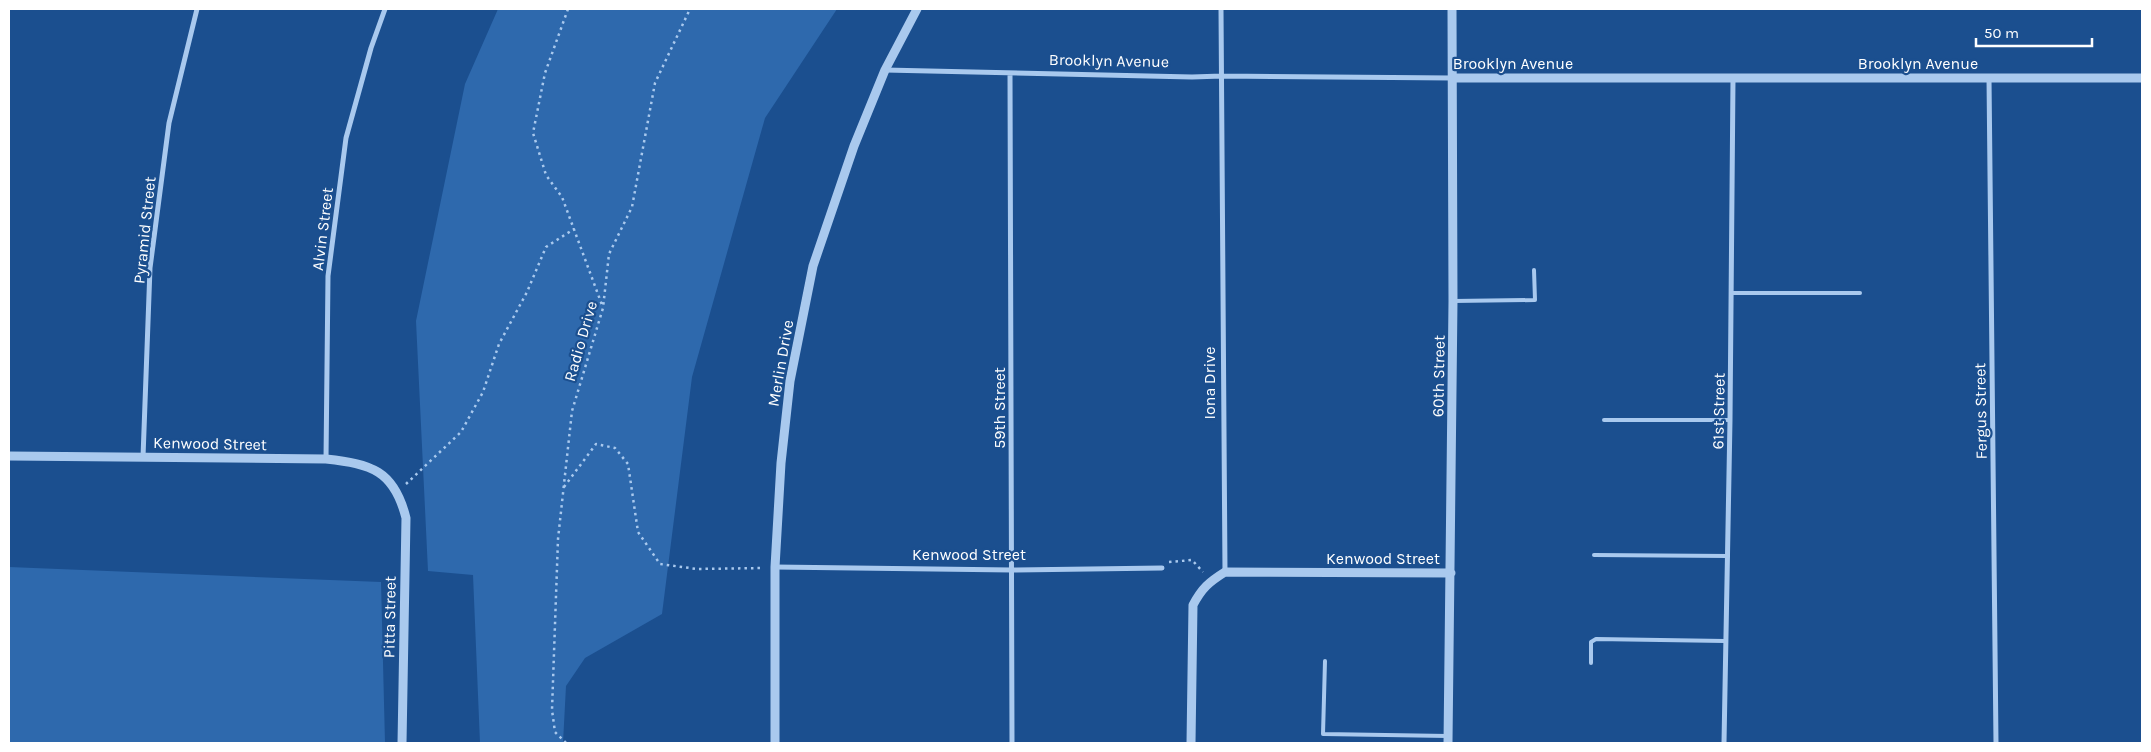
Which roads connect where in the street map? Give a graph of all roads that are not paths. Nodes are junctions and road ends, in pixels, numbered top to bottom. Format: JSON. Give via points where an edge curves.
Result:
{"nodes":[{"id":1,"x":196,"y":9,"type":"edge"},
{"id":2,"x":385,"y":9,"type":"edge"},
{"id":3,"x":917,"y":9,"type":"edge"},
{"id":4,"x":1221,"y":9,"type":"edge"},
{"id":5,"x":1452,"y":9,"type":"edge"},
{"id":6,"x":885,"y":70,"type":"junction"},
{"id":7,"x":1010,"y":73,"type":"junction"},
{"id":8,"x":1222,"y":76,"type":"junction"},
{"id":9,"x":1452,"y":78,"type":"junction"},
{"id":10,"x":1989,"y":78,"type":"junction"},
{"id":11,"x":2142,"y":78,"type":"edge"},
{"id":12,"x":1732,"y":79,"type":"junction"},
{"id":13,"x":1534,"y":270,"type":"dead end"},
{"id":14,"x":1732,"y":293,"type":"junction"},
{"id":15,"x":1860,"y":293,"type":"dead end"},
{"id":16,"x":1454,"y":300,"type":"junction"},
{"id":17,"x":1604,"y":420,"type":"dead end"},
{"id":18,"x":1730,"y":420,"type":"junction"},
{"id":19,"x":10,"y":456,"type":"edge"},
{"id":20,"x":143,"y":457,"type":"junction"},
{"id":21,"x":326,"y":459,"type":"junction"},
{"id":22,"x":397,"y":492,"type":"joint"},
{"id":23,"x":1594,"y":555,"type":"dead end"},
{"id":24,"x":1728,"y":556,"type":"junction"},
{"id":25,"x":775,"y":568,"type":"junction"},
{"id":26,"x":1162,"y":568,"type":"road end"},
{"id":27,"x":1012,"y":570,"type":"junction"},
{"id":28,"x":1225,"y":572,"type":"junction"},
{"id":29,"x":1451,"y":573,"type":"junction"},
{"id":30,"x":1725,"y":641,"type":"junction"},
{"id":31,"x":1325,"y":661,"type":"dead end"},
{"id":32,"x":1592,"y":663,"type":"dead end"},
{"id":33,"x":1448,"y":740,"type":"edge"},
{"id":34,"x":402,"y":743,"type":"edge"},
{"id":35,"x":775,"y":743,"type":"edge"},
{"id":36,"x":1012,"y":743,"type":"edge"},
{"id":37,"x":1191,"y":743,"type":"edge"},
{"id":38,"x":1724,"y":743,"type":"edge"},
{"id":39,"x":1996,"y":743,"type":"edge"}],
"edges":[{"from":1,"to":20,"type":"street","name":"Pyramid Street","via":[[169,123],[150,268]]},
{"from":2,"to":21,"type":"street","name":"Alvin Street","via":[[346,138],[328,276]]},
{"from":3,"to":6,"type":"street","name":"Merlin Drive"},
{"from":4,"to":8,"type":"street","name":"Iona Drive"},
{"from":5,"to":9,"type":"street","name":"60th Street"},
{"from":6,"to":7,"type":"street","name":"Brooklyn Avenue"},
{"from":6,"to":25,"type":"street","name":"Merlin Drive","via":[[854,146],[814,266],[790,381]]},
{"from":7,"to":8,"type":"street","name":"Brooklyn Avenue"},
{"from":7,"to":27,"type":"street","name":"59th Street"},
{"from":8,"to":9,"type":"street","name":"Brooklyn Avenue"},
{"from":8,"to":28,"type":"street","name":"Iona Drive"},
{"from":9,"to":12,"type":"street","name":"Brooklyn Avenue"},
{"from":9,"to":16,"type":"street","name":"60th Street"},
{"from":10,"to":11,"type":"street","name":"Brooklyn Avenue"},
{"from":10,"to":12,"type":"street","name":"Brooklyn Avenue"},
{"from":10,"to":39,"type":"street","name":"Fergus Street"},
{"from":12,"to":14,"type":"street","name":"61st Street"},
{"from":13,"to":16,"type":"lane","via":[[1535,300]]},
{"from":14,"to":15,"type":"lane"},
{"from":14,"to":18,"type":"street","name":"61st Street"},
{"from":16,"to":29,"type":"street","name":"60th Street"},
{"from":17,"to":18,"type":"lane"},
{"from":18,"to":24,"type":"street","name":"61st Street"},
{"from":19,"to":20,"type":"street","name":"Kenwood Street"},
{"from":20,"to":21,"type":"street","name":"Kenwood Street"},
{"from":21,"to":22,"type":"street","name":"Kenwood Street","via":[[357,462],[373,469],[386,477]]},
{"from":22,"to":34,"type":"street","name":"Pitta Street","via":[[406,518]]},
{"from":23,"to":24,"type":"lane"},
{"from":24,"to":30,"type":"street","name":"61st Street"},
{"from":25,"to":27,"type":"street","name":"Kenwood Street"},
{"from":25,"to":35,"type":"street","name":"Merlin Drive"},
{"from":26,"to":27,"type":"street","name":"Kenwood Street"},
{"from":27,"to":36,"type":"street","name":"59th Street"},
{"from":28,"to":29,"type":"street","name":"Kenwood Street"},
{"from":28,"to":37,"type":"street","via":[[1202,589],[1193,605]]},
{"from":29,"to":33,"type":"street","name":"60th Street"},
{"from":30,"to":32,"type":"lane","via":[[1596,639],[1591,642]]},
{"from":30,"to":38,"type":"street","name":"61st Street"},
{"from":31,"to":33,"type":"lane","via":[[1323,734]]}]}
